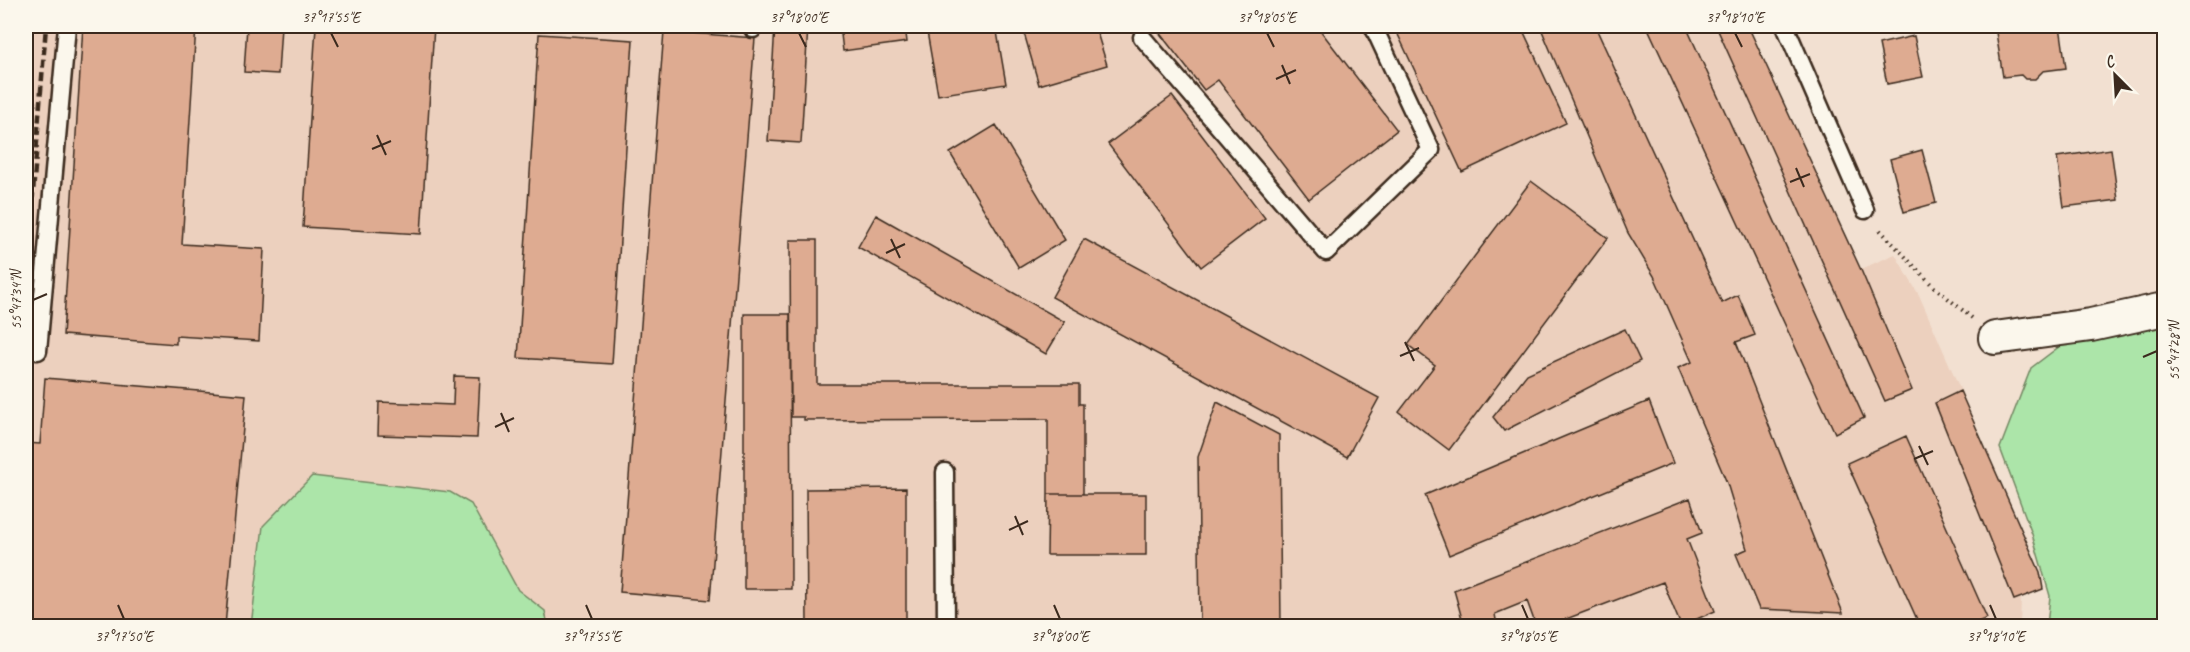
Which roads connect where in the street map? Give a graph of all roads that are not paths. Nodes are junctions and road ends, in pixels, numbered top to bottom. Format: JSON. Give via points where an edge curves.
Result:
{"nodes":[{"id":1,"x":67,"y":26,"type":"edge"},
{"id":2,"x":1373,"y":26,"type":"edge"},
{"id":3,"x":1785,"y":26,"type":"edge"},
{"id":4,"x":1142,"y":37,"type":"dead end"},
{"id":5,"x":1865,"y":210,"type":"road end"},
{"id":6,"x":2164,"y":309,"type":"edge"},
{"id":7,"x":1995,"y":338,"type":"road end"},
{"id":8,"x":26,"y":350,"type":"edge"},
{"id":9,"x":945,"y":472,"type":"dead end"},
{"id":10,"x":946,"y":627,"type":"edge"}],
"edges":[{"from":1,"to":8,"type":"lane","via":[[38,351]]},
{"from":2,"to":4,"type":"lane","via":[[1431,150],[1326,252]]},
{"from":3,"to":5,"type":"lane"},
{"from":6,"to":7,"type":"street","via":[[2091,325]]},
{"from":9,"to":10,"type":"lane"}]}
